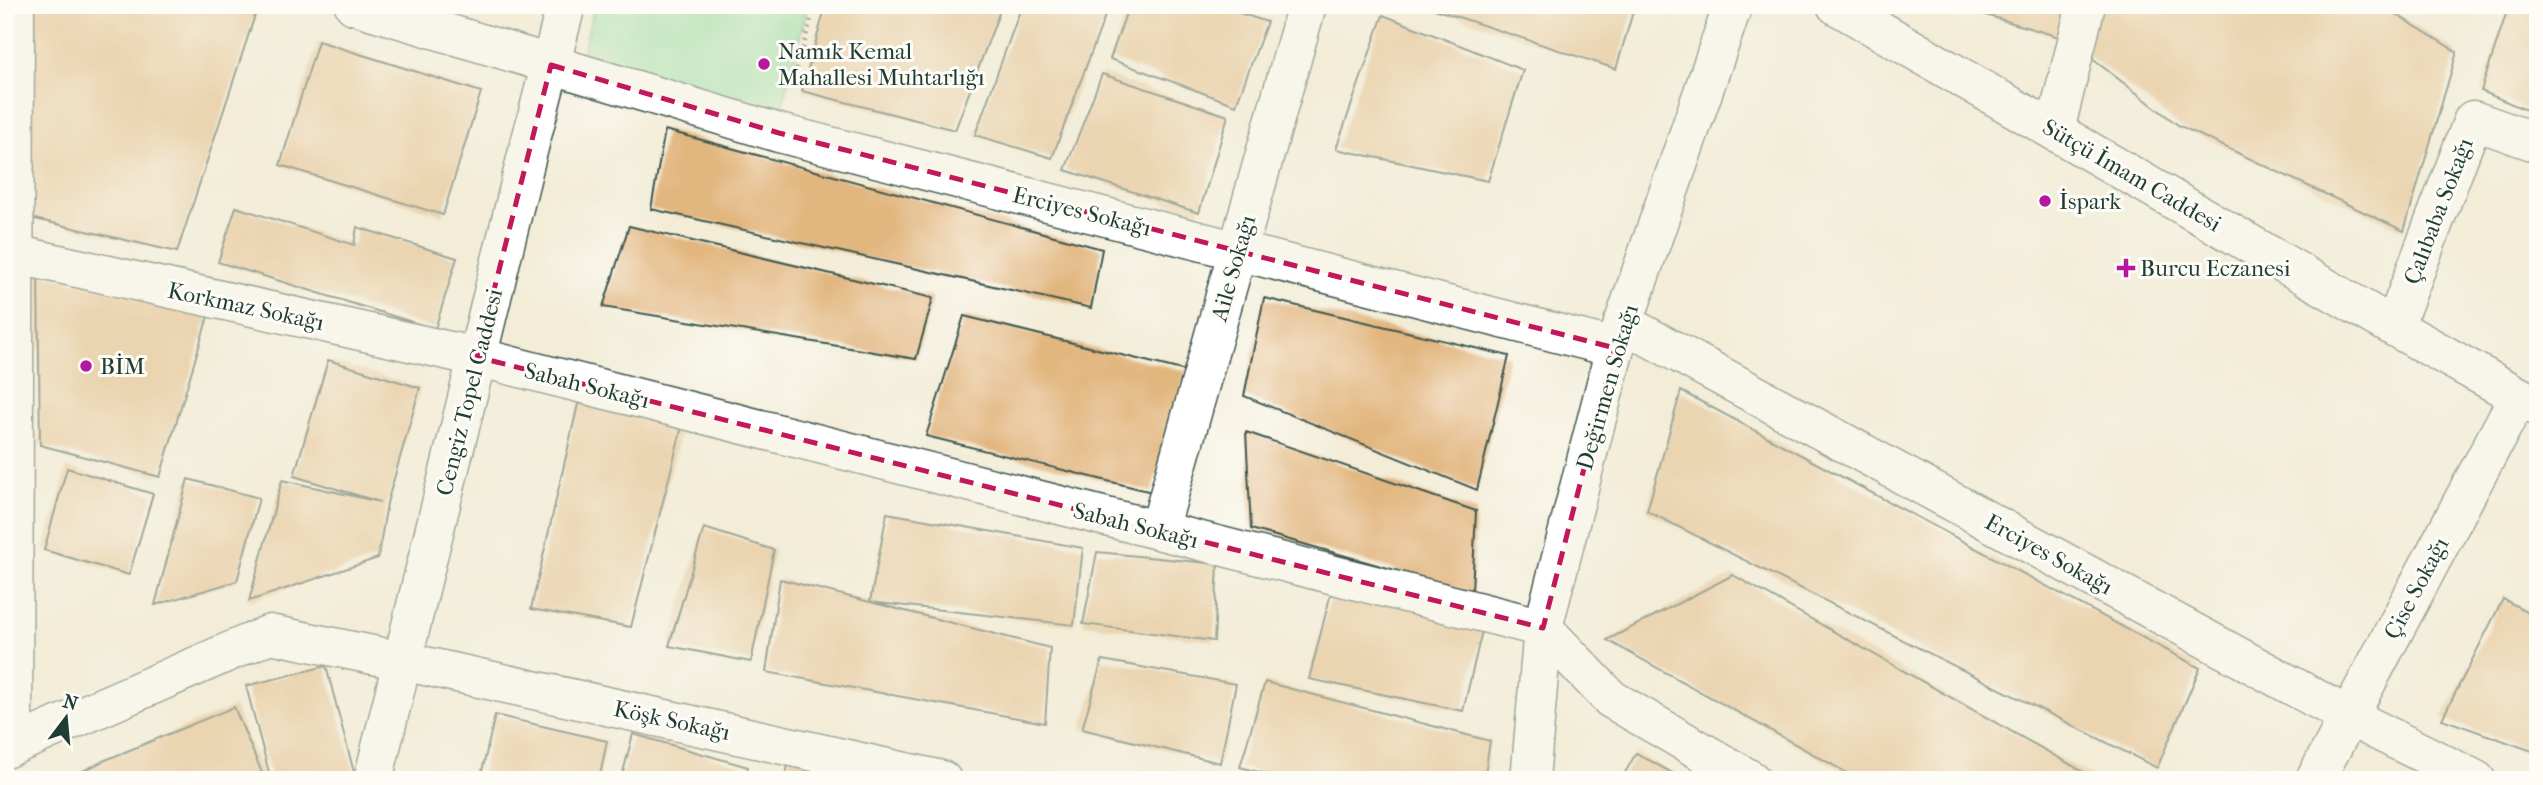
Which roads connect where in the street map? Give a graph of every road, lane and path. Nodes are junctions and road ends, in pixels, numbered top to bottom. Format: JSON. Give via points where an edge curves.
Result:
{"nodes":[{"id":1,"x":15,"y":5,"type":"edge"},
{"id":2,"x":354,"y":5,"type":"edge"},
{"id":3,"x":566,"y":5,"type":"edge"},
{"id":4,"x":815,"y":5,"type":"edge"},
{"id":5,"x":1307,"y":5,"type":"edge"},
{"id":6,"x":1732,"y":5,"type":"edge"},
{"id":7,"x":2086,"y":5,"type":"edge"},
{"id":8,"x":1853,"y":9,"type":"edge"},
{"id":9,"x":551,"y":65,"type":"junction"},
{"id":10,"x":2055,"y":130,"type":"junction"},
{"id":11,"x":779,"y":133,"type":"junction"},
{"id":12,"x":2538,"y":143,"type":"edge"},
{"id":13,"x":1238,"y":251,"type":"junction"},
{"id":14,"x":14,"y":254,"type":"junction"},
{"id":15,"x":2394,"y":327,"type":"junction"},
{"id":16,"x":1619,"y":335,"type":"junction"},
{"id":17,"x":478,"y":357,"type":"junction"},
{"id":18,"x":2528,"y":402,"type":"edge"},
{"id":19,"x":1159,"y":530,"type":"junction"},
{"id":20,"x":1543,"y":628,"type":"junction"},
{"id":21,"x":402,"y":661,"type":"junction"},
{"id":22,"x":2348,"y":716,"type":"junction"},
{"id":23,"x":9,"y":747,"type":"edge"},
{"id":24,"x":373,"y":780,"type":"edge"},
{"id":25,"x":942,"y":780,"type":"edge"},
{"id":26,"x":1530,"y":780,"type":"edge"},
{"id":27,"x":1751,"y":780,"type":"edge"},
{"id":28,"x":2315,"y":780,"type":"edge"},
{"id":29,"x":2476,"y":780,"type":"edge"}],
"edges":[{"from":1,"to":14,"type":"street"},
{"from":2,"to":9,"type":"street","name":"Erciyes Sokağı"},
{"from":3,"to":9,"type":"street","name":"Cengiz Topel Caddesi"},
{"from":4,"to":11,"type":"path"},
{"from":5,"to":13,"type":"street","name":"Aile Sokağı"},
{"from":6,"to":16,"type":"street","name":"Değirmen Sokağı"},
{"from":7,"to":10,"type":"street"},
{"from":8,"to":10,"type":"street","name":"Sütçü İmam Caddesi"},
{"from":9,"to":11,"type":"street","name":"Erciyes Sokağı"},
{"from":9,"to":17,"type":"street","name":"Cengiz Topel Caddesi"},
{"from":10,"to":15,"type":"street","name":"Sütçü İmam Caddesi"},
{"from":11,"to":13,"type":"street","name":"Erciyes Sokağı"},
{"from":12,"to":15,"type":"street","name":"Çalıbaba Sokağı","via":[[2473,120]]},
{"from":13,"to":16,"type":"street","name":"Erciyes Sokağı"},
{"from":13,"to":19,"type":"street","name":"Aile Sokağı"},
{"from":14,"to":17,"type":"street","name":"Korkmaz Sokağı"},
{"from":14,"to":23,"type":"street"},
{"from":15,"to":18,"type":"street","name":"Sütçü İmam Caddesi"},
{"from":16,"to":20,"type":"street","name":"Değirmen Sokağı"},
{"from":16,"to":22,"type":"street","name":"Erciyes Sokağı"},
{"from":17,"to":19,"type":"street","name":"Sabah Sokağı"},
{"from":17,"to":21,"type":"street","name":"Cengiz Topel Caddesi"},
{"from":18,"to":22,"type":"street","name":"Çise Sokağı"},
{"from":19,"to":20,"type":"street","name":"Sabah Sokağı"},
{"from":20,"to":26,"type":"street","name":"Değirmen Sokağı"},
{"from":20,"to":27,"type":"street","via":[[1611,699]]},
{"from":21,"to":23,"type":"street","name":"Köşk Sokağı","via":[[271,634]]},
{"from":21,"to":24,"type":"street","name":"Cengiz Topel Caddesi"},
{"from":21,"to":25,"type":"street","name":"Köşk Sokağı"},
{"from":22,"to":28,"type":"street","name":"Çise Sokağı"},
{"from":22,"to":29,"type":"street","name":"Erciyes Sokağı"}]}
